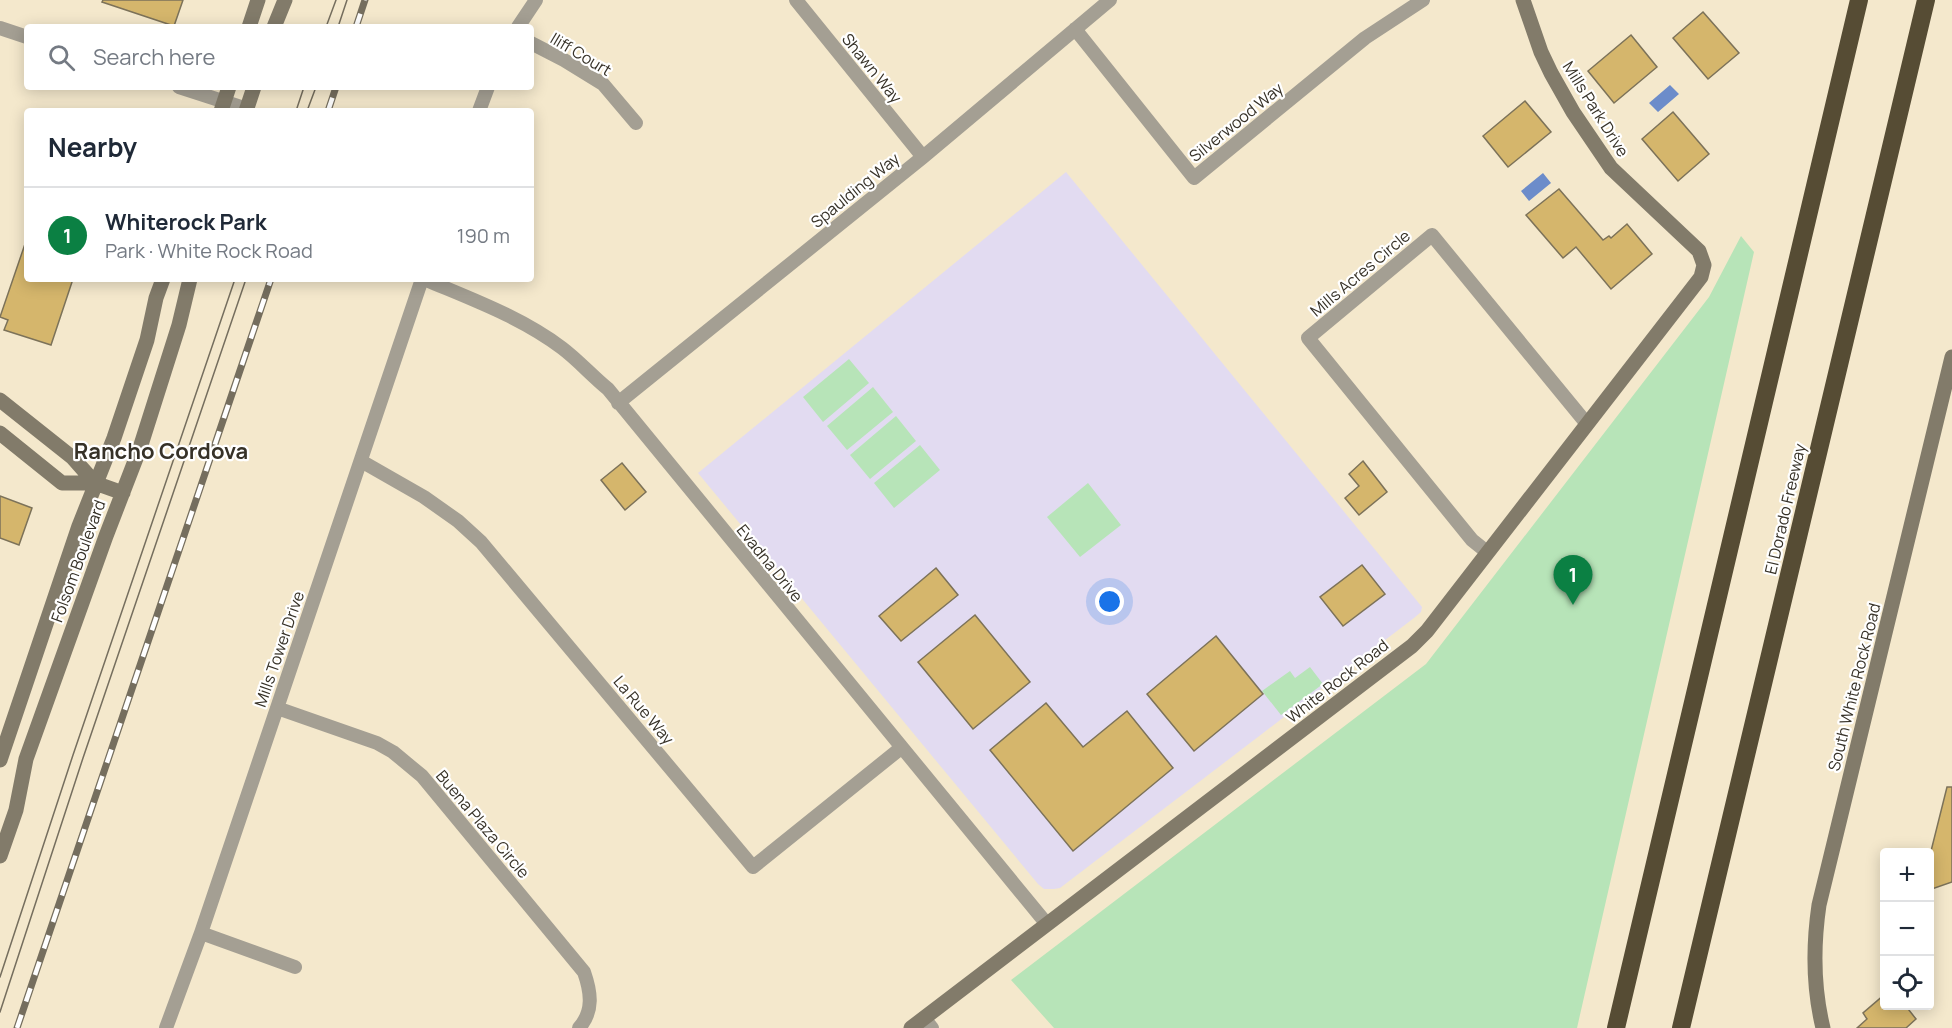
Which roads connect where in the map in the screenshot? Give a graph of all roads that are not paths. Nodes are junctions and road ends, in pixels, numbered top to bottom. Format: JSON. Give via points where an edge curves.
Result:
{"nodes":[{"id":1,"x":258,"y":0,"type":"edge"},
{"id":2,"x":285,"y":0,"type":"edge"},
{"id":3,"x":537,"y":0,"type":"edge"},
{"id":4,"x":796,"y":0,"type":"edge"},
{"id":5,"x":1110,"y":0,"type":"edge"},
{"id":6,"x":1423,"y":0,"type":"edge"},
{"id":7,"x":1523,"y":0,"type":"edge"},
{"id":8,"x":1859,"y":0,"type":"edge"},
{"id":9,"x":1926,"y":0,"type":"edge"},
{"id":10,"x":250,"y":24,"type":"edge"},
{"id":11,"x":275,"y":24,"type":"edge"},
{"id":12,"x":520,"y":24,"type":"edge"},
{"id":13,"x":0,"y":28,"type":"edge"},
{"id":14,"x":1075,"y":29,"type":"junction"},
{"id":15,"x":24,"y":36,"type":"edge"},
{"id":16,"x":534,"y":45,"type":"edge"},
{"id":17,"x":185,"y":90,"type":"edge"},
{"id":18,"x":228,"y":90,"type":"edge"},
{"id":19,"x":253,"y":90,"type":"edge"},
{"id":20,"x":487,"y":90,"type":"edge"},
{"id":21,"x":222,"y":107,"type":"edge"},
{"id":22,"x":247,"y":108,"type":"edge"},
{"id":23,"x":480,"y":108,"type":"edge"},
{"id":24,"x":636,"y":123,"type":"dead end"},
{"id":25,"x":922,"y":157,"type":"junction"},
{"id":26,"x":1701,"y":276,"type":"joint"},
{"id":27,"x":161,"y":282,"type":"edge"},
{"id":28,"x":189,"y":282,"type":"edge"},
{"id":29,"x":422,"y":282,"type":"edge"},
{"id":30,"x":430,"y":282,"type":"edge"},
{"id":31,"x":1952,"y":357,"type":"edge"},
{"id":32,"x":0,"y":400,"type":"edge"},
{"id":33,"x":618,"y":403,"type":"junction"},
{"id":34,"x":1587,"y":424,"type":"junction"},
{"id":35,"x":0,"y":433,"type":"edge"},
{"id":36,"x":361,"y":461,"type":"junction"},
{"id":37,"x":96,"y":483,"type":"junction"},
{"id":38,"x":123,"y":493,"type":"junction"},
{"id":39,"x":1487,"y":552,"type":"junction"},
{"id":40,"x":277,"y":708,"type":"junction"},
{"id":41,"x":901,"y":748,"type":"junction"},
{"id":42,"x":0,"y":760,"type":"edge"},
{"id":43,"x":0,"y":856,"type":"edge"},
{"id":44,"x":1046,"y":923,"type":"junction"},
{"id":45,"x":201,"y":933,"type":"junction"},
{"id":46,"x":295,"y":967,"type":"dead end"},
{"id":47,"x":928,"y":1023,"type":"edge"},
{"id":48,"x":166,"y":1028,"type":"edge"},
{"id":49,"x":579,"y":1028,"type":"edge"},
{"id":50,"x":911,"y":1028,"type":"edge"},
{"id":51,"x":1616,"y":1028,"type":"edge"},
{"id":52,"x":1681,"y":1028,"type":"edge"},
{"id":53,"x":1822,"y":1028,"type":"edge"}],
"edges":[{"from":1,"to":10,"type":"street"},
{"from":2,"to":11,"type":"street"},
{"from":3,"to":12,"type":"street"},
{"from":4,"to":25,"type":"street","name":"Shawn Way"},
{"from":5,"to":14,"type":"street","name":"Spaulding Way"},
{"from":6,"to":14,"type":"street","name":"Silverwood Way","via":[[1365,38],[1194,178]]},
{"from":7,"to":26,"type":"street","name":"Mills Park Drive","via":[[1541,52],[1573,112],[1611,168],[1699,251],[1704,265]]},
{"from":8,"to":51,"type":"highway"},
{"from":9,"to":52,"type":"highway","name":"El Dorado Freeway"},
{"from":13,"to":15,"type":"street"},
{"from":14,"to":25,"type":"street","name":"Spaulding Way"},
{"from":16,"to":24,"type":"street","name":"Iliff Court","via":[[603,84]]},
{"from":17,"to":21,"type":"street"},
{"from":18,"to":21,"type":"street"},
{"from":19,"to":22,"type":"street"},
{"from":20,"to":23,"type":"street"},
{"from":25,"to":33,"type":"street","name":"Spaulding Way"},
{"from":26,"to":34,"type":"street","name":"White Rock Road"},
{"from":27,"to":37,"type":"street","name":"Folsom Boulevard","via":[[147,340]]},
{"from":28,"to":38,"type":"street","name":"Folsom Boulevard","via":[[179,325]]},
{"from":29,"to":36,"type":"street","name":"Mills Tower Drive"},
{"from":30,"to":33,"type":"street","name":"Evadna Drive","via":[[534,329],[564,349]]},
{"from":31,"to":53,"type":"street","name":"South White Rock Road","via":[[1819,905],[1815,979]]},
{"from":32,"to":37,"type":"street","via":[[73,458]]},
{"from":33,"to":41,"type":"street","name":"Evadna Drive"},
{"from":34,"to":39,"type":"street","name":"White Rock Road"},
{"from":34,"to":39,"type":"street","name":"Mills Acres Circle","via":[[1432,235],[1308,338],[1472,540]]},
{"from":35,"to":37,"type":"street","via":[[62,483]]},
{"from":36,"to":40,"type":"street","name":"Mills Tower Drive"},
{"from":36,"to":41,"type":"street","name":"La Rue Way","via":[[424,496],[481,542],[753,867]]},
{"from":37,"to":38,"type":"street"},
{"from":37,"to":42,"type":"street","name":"Folsom Boulevard"},
{"from":38,"to":43,"type":"street","name":"Folsom Boulevard","via":[[26,759],[16,810]]},
{"from":39,"to":44,"type":"street","name":"White Rock Road","via":[[1412,646]]},
{"from":40,"to":45,"type":"street","name":"Mills Tower Drive"},
{"from":40,"to":49,"type":"street","name":"Buena Plaza Circle","via":[[376,743],[422,776],[584,972],[590,1006]]},
{"from":41,"to":44,"type":"street","name":"Evadna Drive"},
{"from":44,"to":47,"type":"street","name":"White Rock Road"},
{"from":45,"to":46,"type":"street"},
{"from":45,"to":48,"type":"street","name":"Mills Tower Drive"},
{"from":47,"to":50,"type":"street","name":"White Rock Road"}]}
